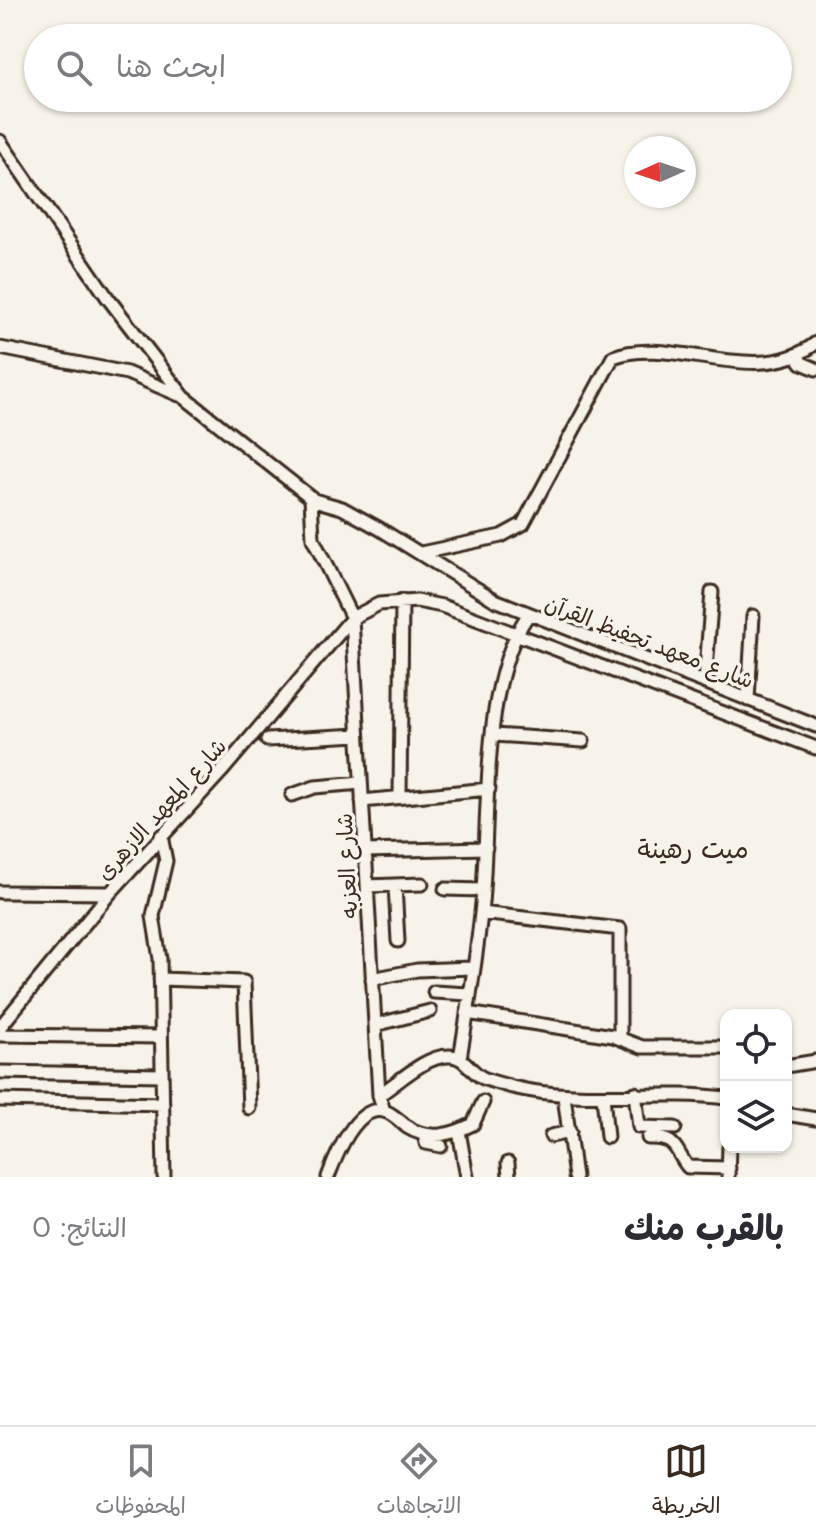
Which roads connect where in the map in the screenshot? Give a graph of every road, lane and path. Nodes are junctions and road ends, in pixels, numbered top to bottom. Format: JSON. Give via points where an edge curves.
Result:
{"nodes":[{"id":1,"x":0,"y":141,"type":"edge"},
{"id":2,"x":816,"y":343,"type":"edge"},
{"id":3,"x":0,"y":348,"type":"edge"},
{"id":4,"x":797,"y":356,"type":"junction"},
{"id":5,"x":816,"y":369,"type":"edge"},
{"id":6,"x":184,"y":397,"type":"junction"},
{"id":7,"x":311,"y":497,"type":"junction"},
{"id":8,"x":421,"y":553,"type":"junction"},
{"id":9,"x":712,"y":592,"type":"dead end"},
{"id":10,"x":402,"y":601,"type":"junction"},
{"id":11,"x":528,"y":615,"type":"junction"},
{"id":12,"x":753,"y":616,"type":"dead end"},
{"id":13,"x":352,"y":618,"type":"junction"},
{"id":14,"x":515,"y":633,"type":"junction"},
{"id":15,"x":705,"y":683,"type":"junction"},
{"id":16,"x":748,"y":700,"type":"junction"},
{"id":17,"x":816,"y":726,"type":"edge"},
{"id":18,"x":358,"y":735,"type":"junction"},
{"id":19,"x":494,"y":735,"type":"junction"},
{"id":20,"x":267,"y":740,"type":"dead end"},
{"id":21,"x":583,"y":741,"type":"dead end"},
{"id":22,"x":816,"y":748,"type":"edge"},
{"id":23,"x":361,"y":783,"type":"junction"},
{"id":24,"x":489,"y":789,"type":"junction"},
{"id":25,"x":292,"y":795,"type":"dead end"},
{"id":26,"x":400,"y":797,"type":"junction"},
{"id":27,"x":362,"y":801,"type":"junction"},
{"id":28,"x":161,"y":836,"type":"junction"},
{"id":29,"x":486,"y":848,"type":"junction"},
{"id":30,"x":365,"y":851,"type":"junction"},
{"id":31,"x":422,"y":884,"type":"dead end"},
{"id":32,"x":395,"y":885,"type":"junction"},
{"id":33,"x":367,"y":886,"type":"junction"},
{"id":34,"x":445,"y":889,"type":"dead end"},
{"id":35,"x":483,"y":890,"type":"junction"},
{"id":36,"x":0,"y":892,"type":"edge"},
{"id":37,"x":110,"y":893,"type":"junction"},
{"id":38,"x":481,"y":913,"type":"junction"},
{"id":39,"x":398,"y":941,"type":"dead end"},
{"id":40,"x":472,"y":968,"type":"junction"},
{"id":41,"x":160,"y":979,"type":"junction"},
{"id":42,"x":372,"y":979,"type":"junction"},
{"id":43,"x":434,"y":992,"type":"dead end"},
{"id":44,"x":469,"y":994,"type":"junction"},
{"id":45,"x":430,"y":1011,"type":"dead end"},
{"id":46,"x":467,"y":1013,"type":"junction"},
{"id":47,"x":375,"y":1025,"type":"junction"},
{"id":48,"x":0,"y":1027,"type":"edge"},
{"id":49,"x":0,"y":1035,"type":"edge"},
{"id":50,"x":161,"y":1037,"type":"junction"},
{"id":51,"x":620,"y":1038,"type":"junction"},
{"id":52,"x":720,"y":1047,"type":"edge"},
{"id":53,"x":460,"y":1058,"type":"junction"},
{"id":54,"x":816,"y":1061,"type":"edge"},
{"id":55,"x":792,"y":1065,"type":"edge"},
{"id":56,"x":0,"y":1072,"type":"edge"},
{"id":57,"x":162,"y":1075,"type":"junction"},
{"id":58,"x":635,"y":1093,"type":"junction"},
{"id":59,"x":379,"y":1095,"type":"junction"},
{"id":60,"x":564,"y":1096,"type":"junction"},
{"id":61,"x":603,"y":1096,"type":"junction"},
{"id":62,"x":720,"y":1098,"type":"edge"},
{"id":63,"x":0,"y":1100,"type":"edge"},
{"id":64,"x":483,"y":1102,"type":"dead end"},
{"id":65,"x":163,"y":1104,"type":"junction"},
{"id":66,"x":249,"y":1108,"type":"dead end"},
{"id":67,"x":384,"y":1111,"type":"junction"},
{"id":68,"x":792,"y":1115,"type":"edge"},
{"id":69,"x":816,"y":1119,"type":"edge"},
{"id":70,"x":675,"y":1128,"type":"dead end"},
{"id":71,"x":459,"y":1131,"type":"junction"},
{"id":72,"x":570,"y":1132,"type":"junction"},
{"id":73,"x":424,"y":1134,"type":"junction"},
{"id":74,"x":551,"y":1136,"type":"dead end"},
{"id":75,"x":607,"y":1137,"type":"dead end"},
{"id":76,"x":648,"y":1138,"type":"dead end"},
{"id":77,"x":441,"y":1146,"type":"dead end"},
{"id":78,"x":729,"y":1153,"type":"edge"},
{"id":79,"x":508,"y":1163,"type":"dead end"},
{"id":80,"x":728,"y":1173,"type":"edge"},
{"id":81,"x":164,"y":1177,"type":"edge"},
{"id":82,"x":328,"y":1177,"type":"edge"},
{"id":83,"x":467,"y":1177,"type":"edge"},
{"id":84,"x":509,"y":1177,"type":"edge"},
{"id":85,"x":575,"y":1177,"type":"edge"}],
"edges":[{"from":1,"to":6,"type":"street","via":[[107,297]]},
{"from":2,"to":4,"type":"street"},
{"from":3,"to":6,"type":"street","via":[[127,373]]},
{"from":4,"to":5,"type":"street"},
{"from":4,"to":8,"type":"street","via":[[722,362],[646,353],[613,357],[523,524],[501,536]]},
{"from":6,"to":7,"type":"street","name":"شارع معهد تحفيظ القرآن"},
{"from":7,"to":8,"type":"street","name":"شارع معهد تحفيظ القرآن","via":[[342,508]]},
{"from":7,"to":13,"type":"street","via":[[313,539]]},
{"from":8,"to":11,"type":"street","name":"شارع معهد تحفيظ القرآن","via":[[471,588]]},
{"from":9,"to":15,"type":"street"},
{"from":10,"to":13,"type":"street","via":[[379,604]]},
{"from":10,"to":14,"type":"street","via":[[442,606]]},
{"from":10,"to":26,"type":"street"},
{"from":11,"to":14,"type":"street"},
{"from":11,"to":15,"type":"street","name":"شارع معهد تحفيظ القرآن"},
{"from":12,"to":16,"type":"street"},
{"from":13,"to":18,"type":"street","name":"شارع العزبه"},
{"from":13,"to":28,"type":"street","name":"شارع المعهد الازهرى"},
{"from":14,"to":19,"type":"street"},
{"from":14,"to":22,"type":"street"},
{"from":15,"to":16,"type":"street","name":"شارع معهد تحفيظ القرآن"},
{"from":16,"to":17,"type":"street","name":"شارع معهد تحفيظ القرآن"},
{"from":18,"to":20,"type":"street"},
{"from":18,"to":23,"type":"street","name":"شارع العزبه"},
{"from":19,"to":21,"type":"street"},
{"from":19,"to":24,"type":"street"},
{"from":23,"to":25,"type":"street"},
{"from":23,"to":27,"type":"street","name":"شارع العزبه"},
{"from":24,"to":26,"type":"street"},
{"from":24,"to":29,"type":"street"},
{"from":26,"to":27,"type":"street"},
{"from":27,"to":30,"type":"street","name":"شارع العزبه"},
{"from":28,"to":37,"type":"street","name":"شارع المعهد الازهرى"},
{"from":28,"to":41,"type":"street","via":[[166,861],[153,916]]},
{"from":29,"to":30,"type":"street"},
{"from":29,"to":35,"type":"street"},
{"from":30,"to":33,"type":"street","name":"شارع العزبه"},
{"from":31,"to":32,"type":"street"},
{"from":32,"to":33,"type":"street"},
{"from":32,"to":39,"type":"street"},
{"from":33,"to":42,"type":"street","name":"شارع العزبه"},
{"from":34,"to":35,"type":"street"},
{"from":35,"to":38,"type":"street"},
{"from":36,"to":37,"type":"street"},
{"from":37,"to":48,"type":"street","name":"شارع المعهد الازهرى"},
{"from":38,"to":40,"type":"street"},
{"from":38,"to":51,"type":"street","via":[[620,929]]},
{"from":40,"to":42,"type":"street","via":[[417,970]]},
{"from":40,"to":44,"type":"street"},
{"from":41,"to":50,"type":"street"},
{"from":41,"to":66,"type":"street","via":[[244,982]]},
{"from":42,"to":47,"type":"street","name":"شارع العزبه"},
{"from":43,"to":44,"type":"street"},
{"from":44,"to":46,"type":"street"},
{"from":45,"to":47,"type":"street"},
{"from":46,"to":51,"type":"street"},
{"from":46,"to":53,"type":"street"},
{"from":47,"to":59,"type":"street","name":"شارع العزبه"},
{"from":49,"to":50,"type":"street"},
{"from":50,"to":57,"type":"street"},
{"from":51,"to":52,"type":"street","via":[[642,1047]]},
{"from":53,"to":59,"type":"street","via":[[433,1059]]},
{"from":53,"to":60,"type":"street","via":[[485,1079]]},
{"from":54,"to":55,"type":"street"},
{"from":56,"to":57,"type":"street"},
{"from":57,"to":65,"type":"street"},
{"from":58,"to":61,"type":"street"},
{"from":58,"to":62,"type":"street"},
{"from":58,"to":70,"type":"street","via":[[639,1127]]},
{"from":59,"to":67,"type":"street","name":"شارع العزبه"},
{"from":60,"to":61,"type":"street"},
{"from":60,"to":72,"type":"street"},
{"from":61,"to":75,"type":"street"},
{"from":63,"to":65,"type":"street"},
{"from":64,"to":71,"type":"street","via":[[477,1120]]},
{"from":65,"to":81,"type":"street"},
{"from":67,"to":73,"type":"street"},
{"from":67,"to":82,"type":"street","via":[[350,1129]]},
{"from":68,"to":69,"type":"street"},
{"from":71,"to":73,"type":"street"},
{"from":71,"to":83,"type":"street"},
{"from":72,"to":74,"type":"street"},
{"from":72,"to":85,"type":"street"},
{"from":73,"to":77,"type":"street","via":[[426,1143]]},
{"from":76,"to":80,"type":"street","via":[[678,1147],[688,1167]]},
{"from":78,"to":80,"type":"street"},
{"from":79,"to":84,"type":"street"}]}
